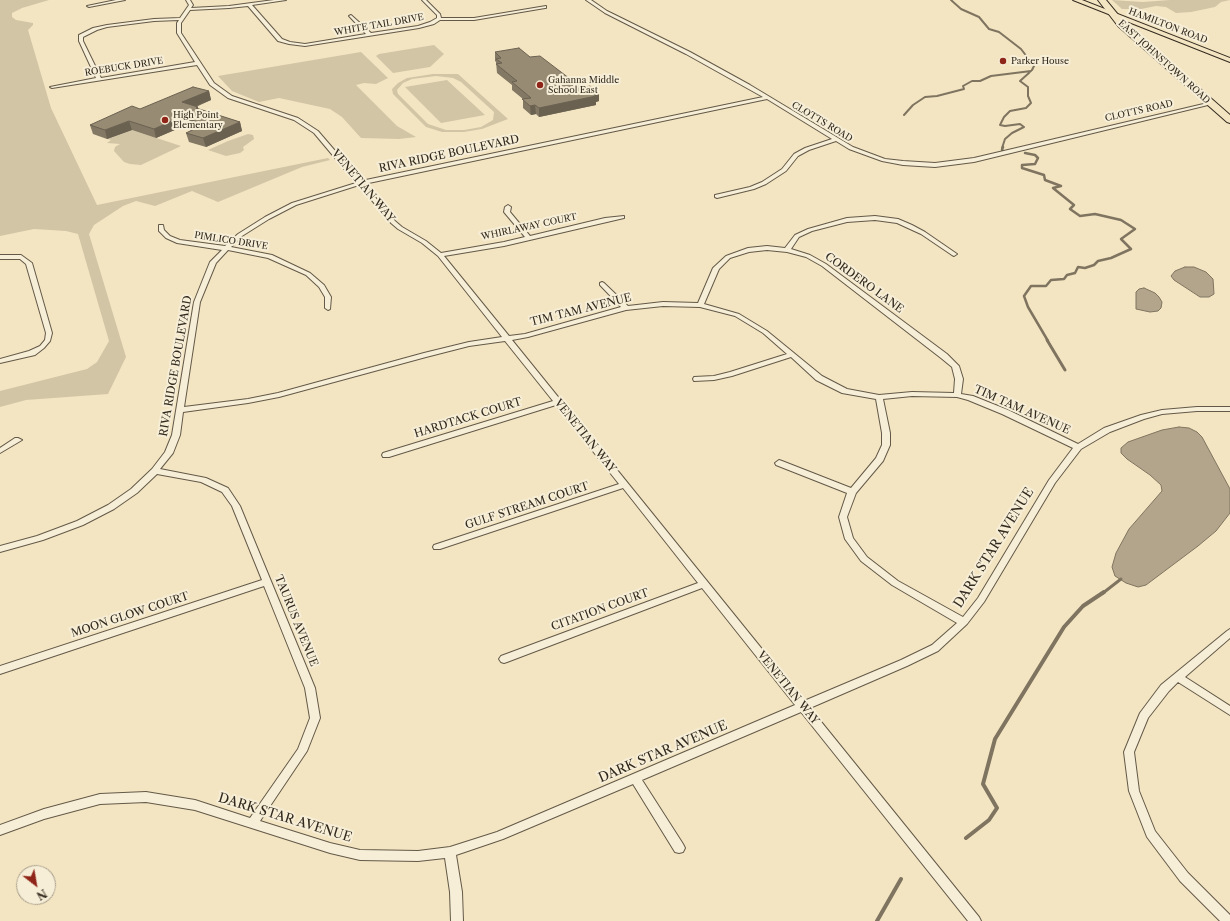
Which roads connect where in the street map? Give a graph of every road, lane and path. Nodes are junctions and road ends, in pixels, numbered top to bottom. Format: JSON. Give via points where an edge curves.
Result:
{"nodes":[{"id":1,"x":123,"y":0,"type":"edge"},
{"id":2,"x":188,"y":0,"type":"edge"},
{"id":3,"x":284,"y":0,"type":"edge"},
{"id":4,"x":424,"y":0,"type":"edge"},
{"id":5,"x":588,"y":0,"type":"edge"},
{"id":6,"x":1076,"y":0,"type":"edge"},
{"id":7,"x":1087,"y":0,"type":"edge"},
{"id":8,"x":1102,"y":0,"type":"edge"},
{"id":9,"x":250,"y":5,"type":"junction"},
{"id":10,"x":89,"y":6,"type":"dead end"},
{"id":11,"x":545,"y":7,"type":"dead end"},
{"id":12,"x":190,"y":9,"type":"junction"},
{"id":13,"x":1110,"y":11,"type":"junction"},
{"id":14,"x":351,"y":16,"type":"dead end"},
{"id":15,"x":181,"y":19,"type":"junction"},
{"id":16,"x":439,"y":19,"type":"junction"},
{"id":17,"x":1160,"y":32,"type":"junction"},
{"id":18,"x":370,"y":35,"type":"junction"},
{"id":19,"x":1134,"y":36,"type":"junction"},
{"id":20,"x":1230,"y":55,"type":"edge"},
{"id":21,"x":1230,"y":60,"type":"edge"},
{"id":22,"x":198,"y":63,"type":"junction"},
{"id":23,"x":99,"y":80,"type":"junction"},
{"id":24,"x":52,"y":88,"type":"dead end"},
{"id":25,"x":767,"y":98,"type":"junction"},
{"id":26,"x":1210,"y":103,"type":"junction"},
{"id":27,"x":1230,"y":120,"type":"edge"},
{"id":28,"x":835,"y":140,"type":"junction"},
{"id":29,"x":361,"y":183,"type":"junction"},
{"id":30,"x":717,"y":196,"type":"dead end"},
{"id":31,"x":508,"y":207,"type":"dead end"},
{"id":32,"x":622,"y":217,"type":"dead end"},
{"id":33,"x":160,"y":226,"type":"dead end"},
{"id":34,"x":529,"y":238,"type":"junction"},
{"id":35,"x":226,"y":248,"type":"junction"},
{"id":36,"x":787,"y":250,"type":"junction"},
{"id":37,"x":954,"y":254,"type":"dead end"},
{"id":38,"x":440,"y":255,"type":"junction"},
{"id":39,"x":0,"y":257,"type":"edge"},
{"id":40,"x":602,"y":284,"type":"dead end"},
{"id":41,"x":700,"y":305,"type":"junction"},
{"id":42,"x":328,"y":308,"type":"dead end"},
{"id":43,"x":626,"y":308,"type":"junction"},
{"id":44,"x":508,"y":339,"type":"junction"},
{"id":45,"x":791,"y":355,"type":"junction"},
{"id":46,"x":0,"y":361,"type":"edge"},
{"id":47,"x":697,"y":379,"type":"dead end"},
{"id":48,"x":957,"y":395,"type":"junction"},
{"id":49,"x":879,"y":397,"type":"junction"},
{"id":50,"x":557,"y":402,"type":"junction"},
{"id":51,"x":1230,"y":409,"type":"edge"},
{"id":52,"x":180,"y":410,"type":"junction"},
{"id":53,"x":18,"y":440,"type":"dead end"},
{"id":54,"x":1078,"y":447,"type":"junction"},
{"id":55,"x":0,"y":451,"type":"edge"},
{"id":56,"x":386,"y":456,"type":"dead end"},
{"id":57,"x":779,"y":463,"type":"dead end"},
{"id":58,"x":156,"y":471,"type":"junction"},
{"id":59,"x":624,"y":485,"type":"junction"},
{"id":60,"x":852,"y":492,"type":"junction"},
{"id":61,"x":437,"y":547,"type":"dead end"},
{"id":62,"x":0,"y":549,"type":"edge"},
{"id":63,"x":267,"y":582,"type":"junction"},
{"id":64,"x":704,"y":584,"type":"junction"},
{"id":65,"x":964,"y":622,"type":"junction"},
{"id":66,"x":1230,"y":633,"type":"edge"},
{"id":67,"x":504,"y":659,"type":"dead end"},
{"id":68,"x":0,"y":670,"type":"edge"},
{"id":69,"x":1178,"y":677,"type":"junction"},
{"id":70,"x":803,"y":707,"type":"junction"},
{"id":71,"x":1230,"y":711,"type":"edge"},
{"id":72,"x":636,"y":779,"type":"junction"},
{"id":73,"x":252,"y":823,"type":"junction"},
{"id":74,"x":0,"y":830,"type":"edge"},
{"id":75,"x":679,"y":848,"type":"dead end"},
{"id":76,"x":450,"y":852,"type":"junction"},
{"id":77,"x":457,"y":921,"type":"edge"},
{"id":78,"x":975,"y":921,"type":"edge"},
{"id":79,"x":1228,"y":921,"type":"edge"}],
"edges":[{"from":1,"to":10,"type":"street"},
{"from":2,"to":12,"type":"street"},
{"from":3,"to":9,"type":"street"},
{"from":4,"to":16,"type":"street","name":"WHITE TAIL DRIVE"},
{"from":5,"to":25,"type":"street","name":"CLOTTS ROAD"},
{"from":6,"to":13,"type":"main road","name":"HAMILTON ROAD"},
{"from":7,"to":13,"type":"main road","name":"HAMILTON ROAD"},
{"from":8,"to":13,"type":"highway","name":"EAST JOHNSTOWN ROAD"},
{"from":9,"to":12,"type":"street"},
{"from":9,"to":18,"type":"street","name":"WHITE TAIL DRIVE","via":[[280,40],[295,44],[315,44]]},
{"from":11,"to":16,"type":"street","via":[[474,19]]},
{"from":12,"to":15,"type":"street"},
{"from":13,"to":17,"type":"main road","name":"HAMILTON ROAD"},
{"from":13,"to":19,"type":"highway","name":"EAST JOHNSTOWN ROAD"},
{"from":13,"to":20,"type":"main road","name":"HAMILTON ROAD"},
{"from":14,"to":18,"type":"street"},
{"from":15,"to":22,"type":"street","name":"VENETIAN WAY","via":[[179,33]]},
{"from":15,"to":23,"type":"street","via":[[107,26],[82,36],[81,41]]},
{"from":16,"to":18,"type":"street","name":"WHITE TAIL DRIVE","via":[[424,26]]},
{"from":17,"to":19,"type":"main road","via":[[1143,31]]},
{"from":17,"to":21,"type":"main road","name":"HAMILTON ROAD"},
{"from":19,"to":26,"type":"highway","name":"EAST JOHNSTOWN ROAD"},
{"from":22,"to":23,"type":"street","name":"ROEBUCK DRIVE"},
{"from":22,"to":29,"type":"street","name":"VENETIAN WAY","via":[[212,84],[222,92],[296,119],[316,132]]},
{"from":23,"to":24,"type":"street","name":"ROEBUCK DRIVE"},
{"from":25,"to":28,"type":"street","name":"CLOTTS ROAD"},
{"from":25,"to":29,"type":"street","name":"RIVA RIDGE BOULEVARD"},
{"from":26,"to":27,"type":"highway","name":"EAST JOHNSTOWN ROAD"},
{"from":26,"to":28,"type":"street","name":"CLOTTS ROAD","via":[[956,163],[919,164],[884,160]]},
{"from":28,"to":30,"type":"street","via":[[796,155],[780,173],[764,183]]},
{"from":29,"to":35,"type":"street","name":"RIVA RIDGE BOULEVARD","via":[[294,204],[240,235]]},
{"from":29,"to":38,"type":"street","name":"VENETIAN WAY","via":[[393,222]]},
{"from":31,"to":34,"type":"street","via":[[510,216]]},
{"from":32,"to":34,"type":"street","name":"WHIRLAWAY COURT"},
{"from":33,"to":35,"type":"street","name":"PIMLICO DRIVE","via":[[168,237],[179,242]]},
{"from":34,"to":38,"type":"street","name":"WHIRLAWAY COURT"},
{"from":35,"to":42,"type":"street","name":"PIMLICO DRIVE","via":[[270,256],[308,274],[322,286],[328,297]]},
{"from":35,"to":52,"type":"street","name":"RIVA RIDGE BOULEVARD","via":[[213,262],[197,302]]},
{"from":36,"to":37,"type":"street","via":[[797,236],[810,230],[847,220],[875,218],[898,221],[910,226]]},
{"from":36,"to":41,"type":"street","name":"CORDERO LANE","via":[[748,250],[728,257],[716,268]]},
{"from":36,"to":48,"type":"street","name":"CORDERO LANE","via":[[808,256],[824,265],[944,356],[955,366],[959,378]]},
{"from":38,"to":44,"type":"street","name":"VENETIAN WAY"},
{"from":39,"to":46,"type":"street","via":[[21,257],[29,263],[49,333],[48,340],[32,353]]},
{"from":40,"to":43,"type":"street"},
{"from":41,"to":43,"type":"street","name":"TIM TAM AVENUE","via":[[663,304]]},
{"from":41,"to":45,"type":"street","name":"TIM TAM AVENUE","via":[[737,315],[766,332]]},
{"from":43,"to":44,"type":"street","name":"TIM TAM AVENUE"},
{"from":44,"to":50,"type":"street","name":"VENETIAN WAY"},
{"from":44,"to":52,"type":"street","name":"TIM TAM AVENUE","via":[[469,344],[424,355],[279,395]]},
{"from":45,"to":47,"type":"street","via":[[732,374]]},
{"from":45,"to":49,"type":"street","name":"TIM TAM AVENUE","via":[[819,378],[838,388]]},
{"from":48,"to":49,"type":"street","name":"TIM TAM AVENUE","via":[[912,394]]},
{"from":48,"to":54,"type":"street","name":"TIM TAM AVENUE","via":[[1005,412]]},
{"from":49,"to":60,"type":"street","via":[[886,446],[880,459]]},
{"from":50,"to":56,"type":"street","name":"HARDTACK COURT"},
{"from":50,"to":59,"type":"street","name":"VENETIAN WAY"},
{"from":51,"to":54,"type":"street","name":"DARK STAR AVENUE","via":[[1162,412],[1141,417],[1107,430]]},
{"from":52,"to":58,"type":"street","name":"RIVA RIDGE BOULEVARD","via":[[176,434],[169,453]]},
{"from":53,"to":55,"type":"street"},
{"from":54,"to":65,"type":"street","name":"DARK STAR AVENUE","via":[[1052,482],[981,600]]},
{"from":57,"to":60,"type":"street"},
{"from":58,"to":62,"type":"street","name":"RIVA RIDGE BOULEVARD","via":[[111,507],[80,523]]},
{"from":58,"to":63,"type":"street","name":"TAURUS AVENUE","via":[[203,480],[224,490],[236,506]]},
{"from":59,"to":61,"type":"street","name":"GULF STREAM COURT"},
{"from":59,"to":64,"type":"street","name":"VENETIAN WAY"},
{"from":60,"to":65,"type":"street","via":[[843,517],[849,539],[864,559],[895,583]]},
{"from":63,"to":68,"type":"street","name":"MOON GLOW COURT"},
{"from":63,"to":73,"type":"street","name":"TAURUS AVENUE","via":[[310,688],[315,718],[302,751]]},
{"from":64,"to":67,"type":"street","name":"CITATION COURT"},
{"from":64,"to":70,"type":"street","name":"VENETIAN WAY"},
{"from":65,"to":70,"type":"street","name":"DARK STAR AVENUE","via":[[935,648]]},
{"from":66,"to":69,"type":"street"},
{"from":69,"to":71,"type":"street"},
{"from":69,"to":79,"type":"street","via":[[1165,688],[1144,716],[1129,752],[1134,791],[1151,834],[1184,877]]},
{"from":70,"to":72,"type":"street","name":"DARK STAR AVENUE"},
{"from":70,"to":78,"type":"street","name":"VENETIAN WAY"},
{"from":72,"to":75,"type":"street"},
{"from":72,"to":76,"type":"street","name":"DARK STAR AVENUE","via":[[499,836]]},
{"from":73,"to":74,"type":"street","name":"DARK STAR AVENUE","via":[[195,805],[146,797],[100,799],[44,814]]},
{"from":73,"to":76,"type":"street","name":"DARK STAR AVENUE","via":[[360,855],[418,856]]},
{"from":76,"to":77,"type":"street"}]}
